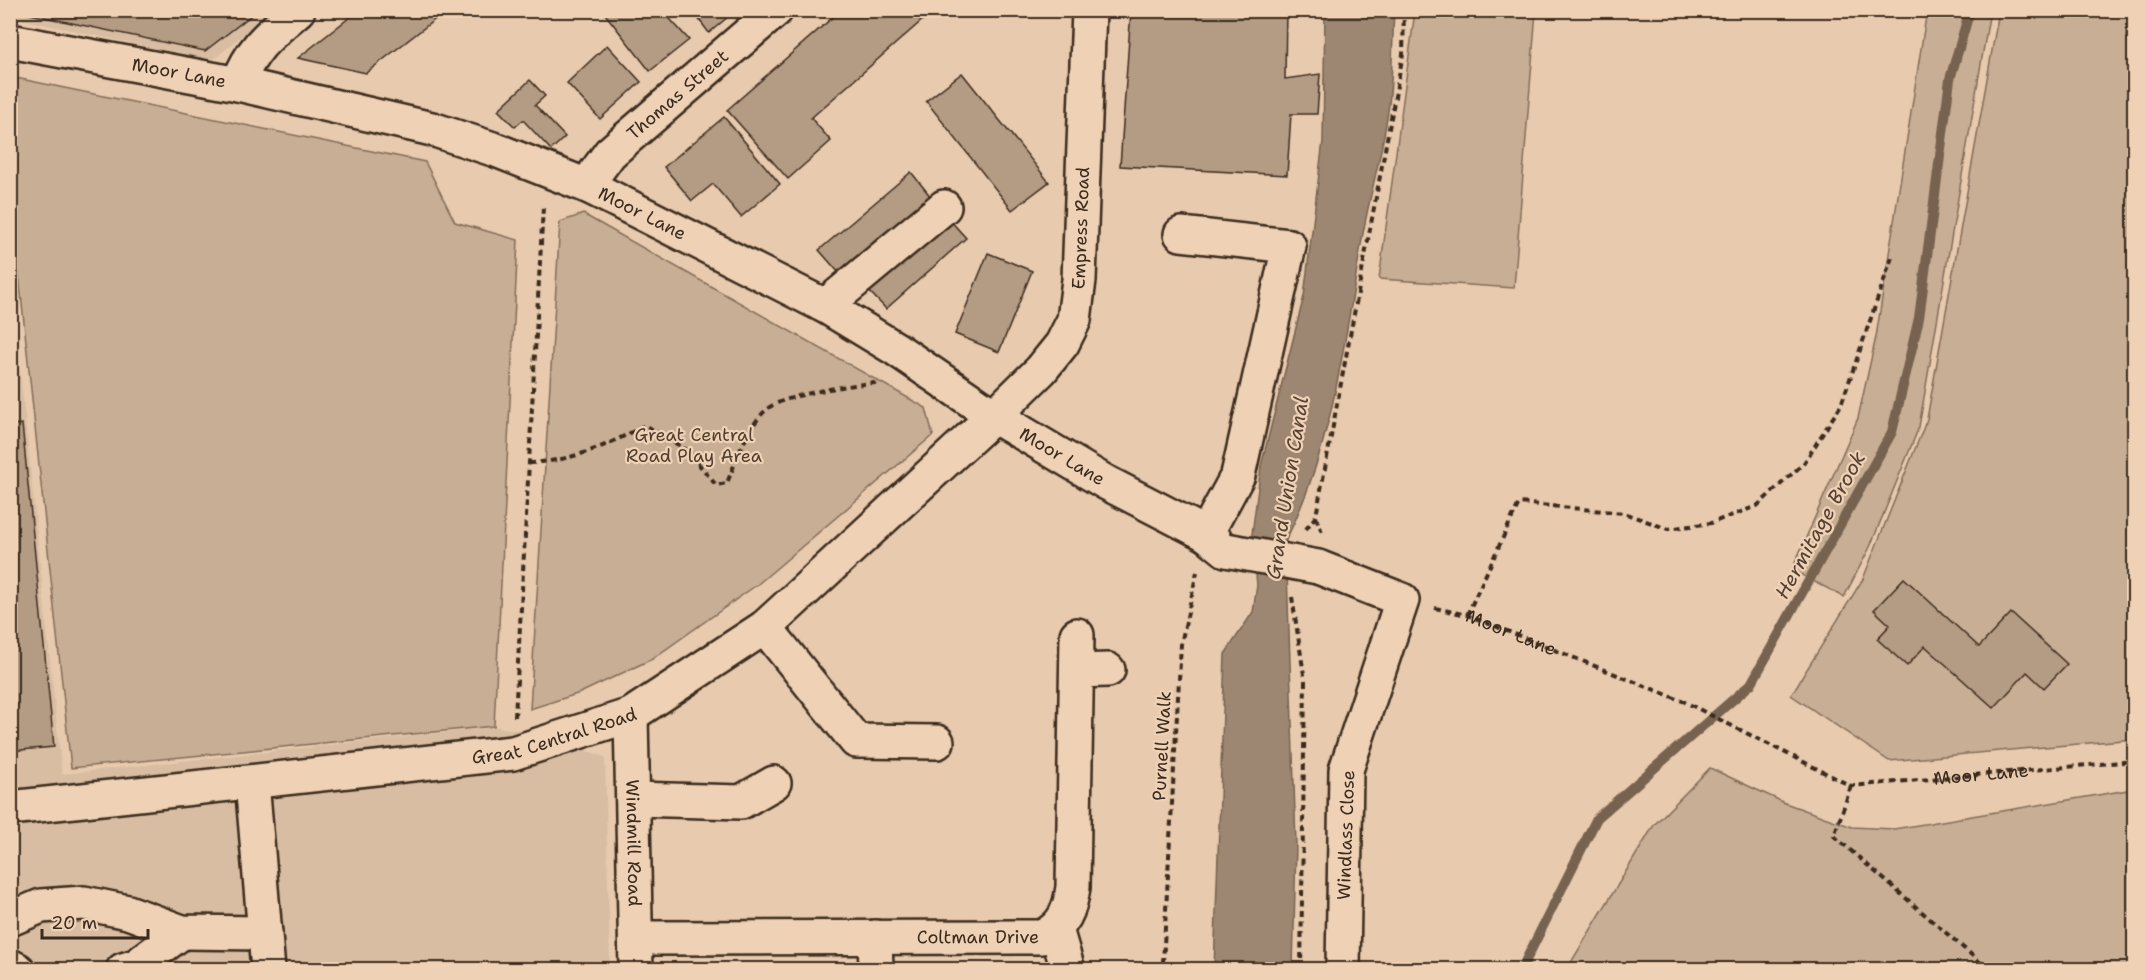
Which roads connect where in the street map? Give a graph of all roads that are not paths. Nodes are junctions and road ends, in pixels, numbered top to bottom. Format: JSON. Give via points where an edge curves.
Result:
{"nodes":[{"id":1,"x":298,"y":10,"type":"edge"},
{"id":2,"x":776,"y":10,"type":"edge"},
{"id":3,"x":1089,"y":10,"type":"edge"},
{"id":4,"x":10,"y":41,"type":"edge"},
{"id":5,"x":238,"y":84,"type":"junction"},
{"id":6,"x":591,"y":187,"type":"junction"},
{"id":7,"x":944,"y":207,"type":"dead end"},
{"id":8,"x":1181,"y":234,"type":"dead end"},
{"id":9,"x":825,"y":306,"type":"junction"},
{"id":10,"x":994,"y":416,"type":"junction"},
{"id":11,"x":1216,"y":542,"type":"junction"},
{"id":12,"x":1402,"y":600,"type":"joint"},
{"id":13,"x":765,"y":627,"type":"junction"},
{"id":14,"x":1077,"y":635,"type":"dead end"},
{"id":15,"x":631,"y":715,"type":"junction"},
{"id":16,"x":937,"y":742,"type":"dead end"},
{"id":17,"x":252,"y":782,"type":"junction"},
{"id":18,"x":774,"y":783,"type":"dead end"},
{"id":19,"x":633,"y":799,"type":"junction"},
{"id":20,"x":10,"y":808,"type":"edge"},
{"id":21,"x":10,"y":919,"type":"edge"},
{"id":22,"x":1056,"y":929,"type":"junction"},
{"id":23,"x":182,"y":932,"type":"junction"},
{"id":24,"x":265,"y":933,"type":"junction"},
{"id":25,"x":875,"y":937,"type":"junction"},
{"id":26,"x":636,"y":954,"type":"edge"},
{"id":27,"x":10,"y":966,"type":"edge"},
{"id":28,"x":18,"y":969,"type":"edge"},
{"id":29,"x":123,"y":969,"type":"edge"},
{"id":30,"x":268,"y":969,"type":"edge"},
{"id":31,"x":876,"y":969,"type":"edge"},
{"id":32,"x":1068,"y":969,"type":"edge"},
{"id":33,"x":1343,"y":969,"type":"edge"}],
"edges":[{"from":1,"to":5,"type":"street","via":[[261,42],[246,63]]},
{"from":2,"to":6,"type":"street","name":"Thomas Street","via":[[610,153]]},
{"from":3,"to":10,"type":"street","name":"Empress Road","via":[[1079,280],[1074,320],[1062,344],[1041,370]]},
{"from":4,"to":5,"type":"street","name":"Moor Lane"},
{"from":5,"to":6,"type":"street","name":"Moor Lane","via":[[432,129]]},
{"from":6,"to":9,"type":"street","name":"Moor Lane"},
{"from":7,"to":9,"type":"street"},
{"from":8,"to":11,"type":"street","via":[[1289,246],[1238,475]]},
{"from":9,"to":10,"type":"street","name":"Moor Lane"},
{"from":10,"to":11,"type":"street","name":"Moor Lane"},
{"from":10,"to":13,"type":"street","name":"Great Central Road"},
{"from":11,"to":12,"type":"street","name":"Moor Lane","bridge":true,"via":[[1318,567]]},
{"from":12,"to":33,"type":"street","name":"Windlass Close","via":[[1346,770]]},
{"from":13,"to":15,"type":"street","name":"Great Central Road"},
{"from":13,"to":16,"type":"street","via":[[856,741]]},
{"from":14,"to":22,"type":"street","name":"Coltman Drive","via":[[1092,670],[1071,904]]},
{"from":15,"to":17,"type":"street","name":"Great Central Road","via":[[513,753]]},
{"from":15,"to":19,"type":"street","name":"Windmill Road"},
{"from":17,"to":20,"type":"street","name":"Great Central Road"},
{"from":17,"to":24,"type":"street"},
{"from":18,"to":19,"type":"street","via":[[741,802]]},
{"from":19,"to":26,"type":"street","name":"Windmill Road"},
{"from":21,"to":23,"type":"street","via":[[41,906],[84,903],[128,912]]},
{"from":22,"to":25,"type":"street","name":"Coltman Drive","via":[[1042,937]]},
{"from":22,"to":32,"type":"street"},
{"from":23,"to":24,"type":"street"},
{"from":23,"to":29,"type":"street","via":[[136,966]]},
{"from":24,"to":30,"type":"street"},
{"from":25,"to":26,"type":"street","name":"Coltman Drive"},
{"from":25,"to":31,"type":"street"},
{"from":27,"to":28,"type":"street"}]}
